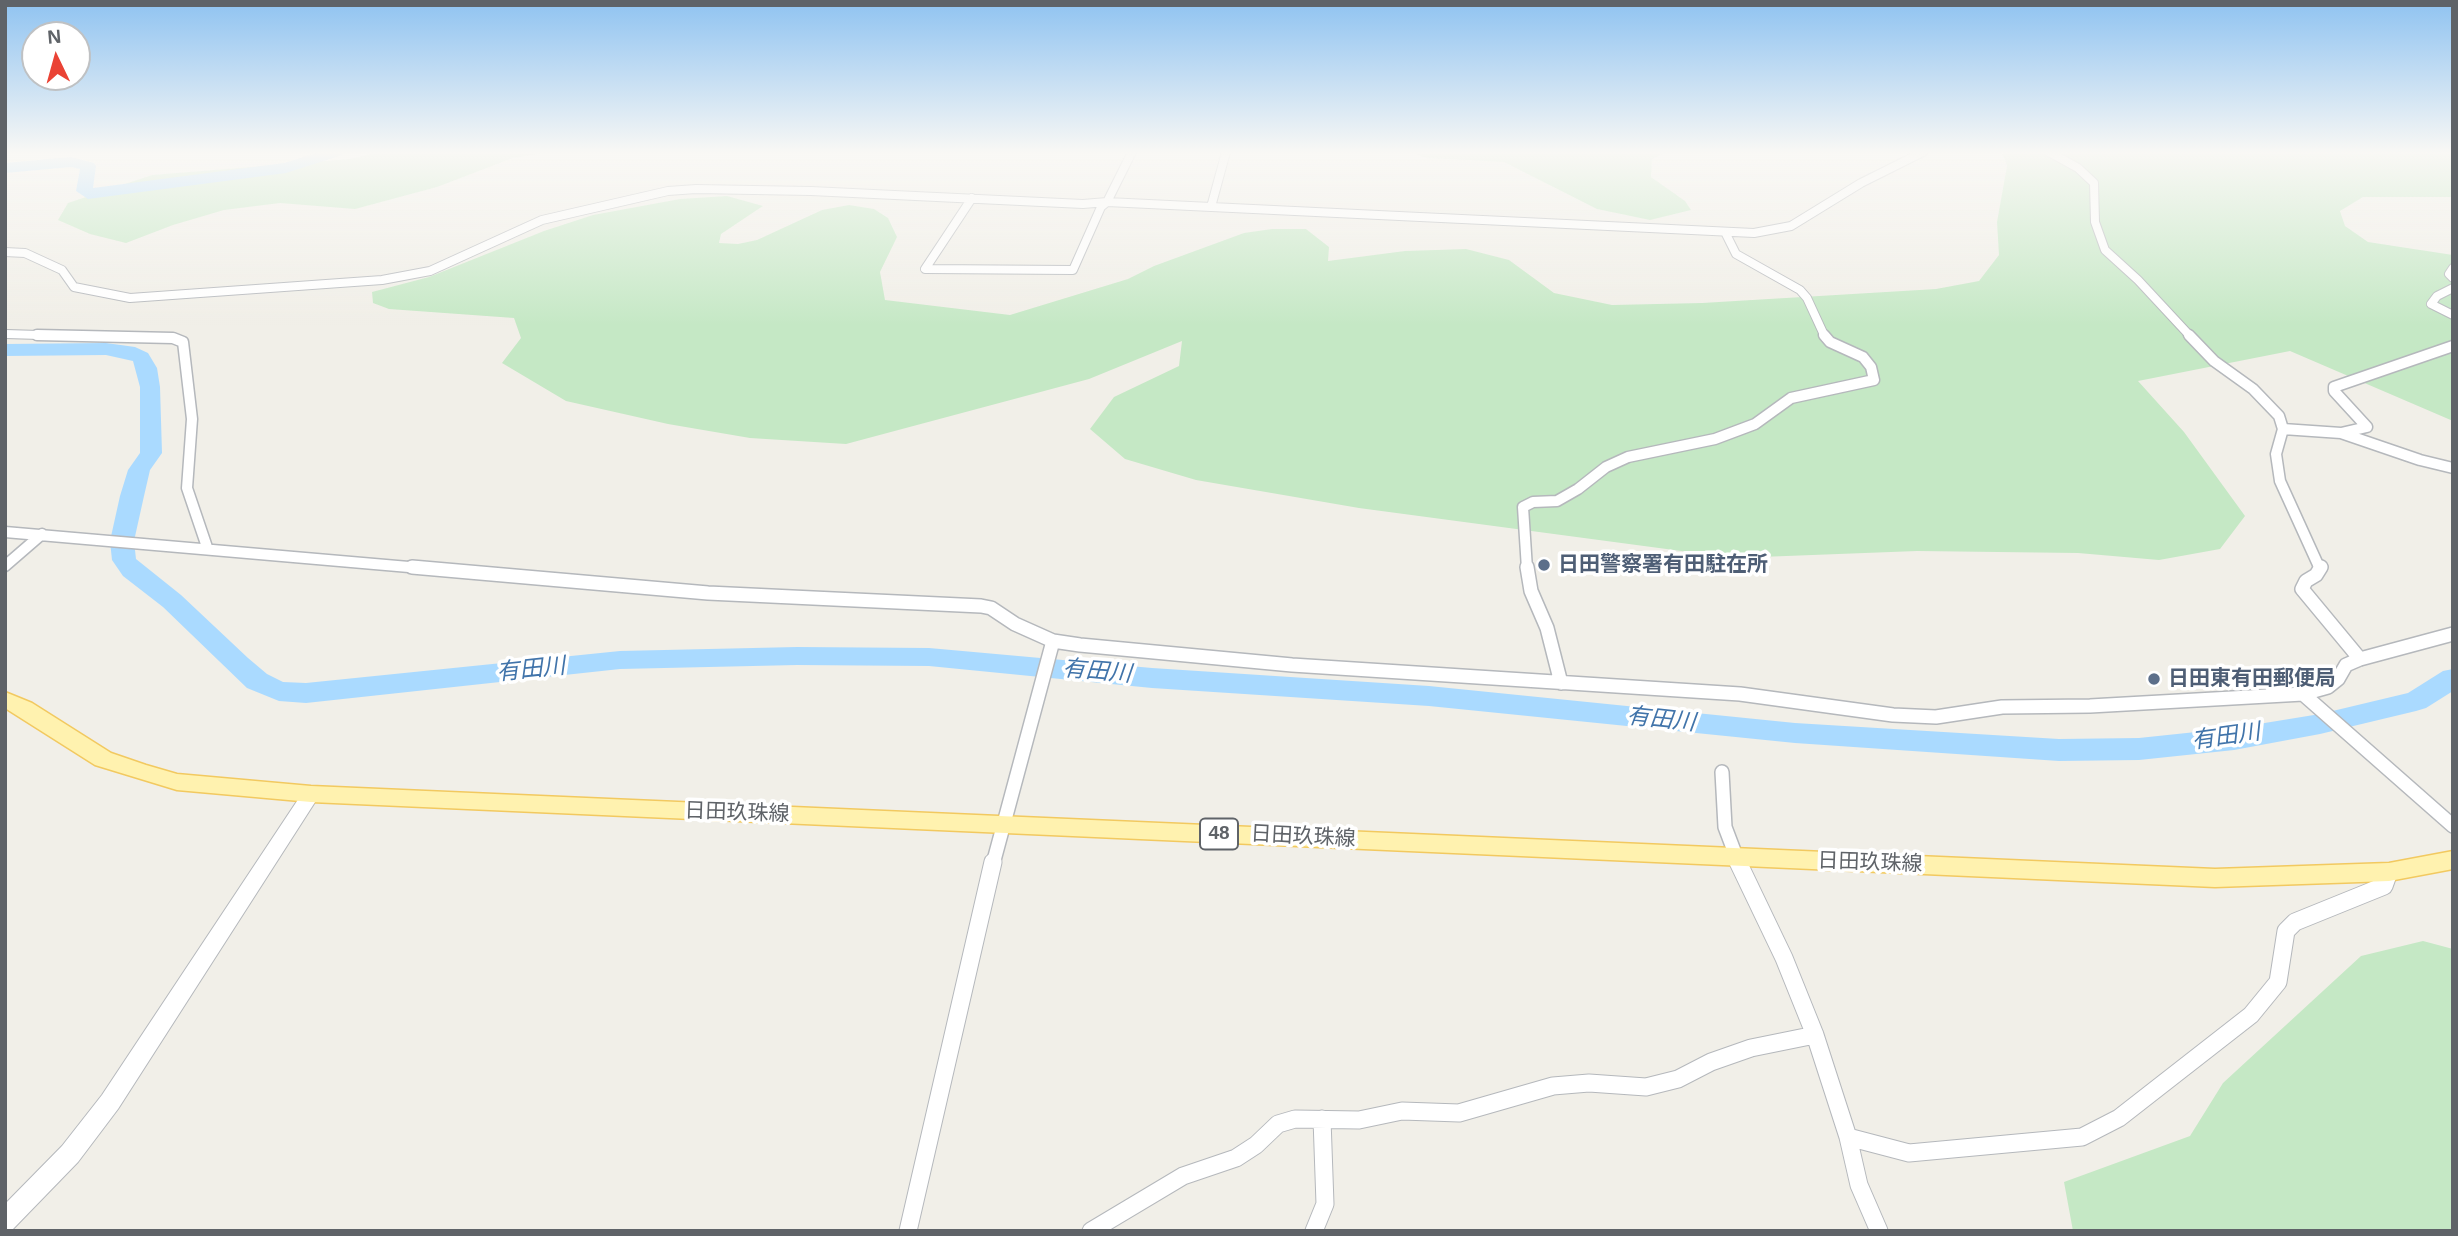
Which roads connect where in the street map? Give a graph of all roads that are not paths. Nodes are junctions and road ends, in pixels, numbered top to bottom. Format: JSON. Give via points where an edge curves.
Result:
{"nodes":[{"id":1,"x":589,"y":210,"type":"edge"},
{"id":2,"x":966,"y":210,"type":"edge"},
{"id":3,"x":1100,"y":210,"type":"edge"},
{"id":4,"x":1267,"y":210,"type":"edge"},
{"id":5,"x":1818,"y":210,"type":"edge"},
{"id":6,"x":2095,"y":210,"type":"edge"},
{"id":7,"x":1726,"y":232,"type":"junction"},
{"id":8,"x":5,"y":252,"type":"edge"},
{"id":9,"x":2453,"y":268,"type":"edge"},
{"id":10,"x":2453,"y":278,"type":"edge"},
{"id":11,"x":2453,"y":288,"type":"edge"},
{"id":12,"x":2453,"y":315,"type":"edge"},
{"id":13,"x":5,"y":334,"type":"edge"},
{"id":14,"x":2453,"y":346,"type":"edge"},
{"id":15,"x":2283,"y":429,"type":"junction"},
{"id":16,"x":2341,"y":433,"type":"junction"},
{"id":17,"x":2453,"y":468,"type":"edge"},
{"id":18,"x":5,"y":531,"type":"edge"},
{"id":19,"x":42,"y":534,"type":"junction"},
{"id":20,"x":202,"y":547,"type":"junction"},
{"id":21,"x":5,"y":566,"type":"edge"},
{"id":22,"x":2453,"y":634,"type":"edge"},
{"id":23,"x":1053,"y":641,"type":"junction"},
{"id":24,"x":2360,"y":659,"type":"junction"},
{"id":25,"x":1561,"y":683,"type":"junction"},
{"id":26,"x":2303,"y":694,"type":"junction"},
{"id":27,"x":5,"y":699,"type":"edge"},
{"id":28,"x":2358,"y":745,"type":"joint"},
{"id":29,"x":1722,"y":772,"type":"dead end"},
{"id":30,"x":311,"y":794,"type":"junction"},
{"id":31,"x":1002,"y":824,"type":"junction"},
{"id":32,"x":2453,"y":826,"type":"edge"},
{"id":33,"x":1736,"y":857,"type":"junction"},
{"id":34,"x":2453,"y":860,"type":"edge"},
{"id":35,"x":2389,"y":872,"type":"junction"},
{"id":36,"x":1815,"y":1035,"type":"junction"},
{"id":37,"x":1322,"y":1119,"type":"junction"},
{"id":38,"x":1848,"y":1137,"type":"junction"},
{"id":39,"x":5,"y":1221,"type":"edge"},
{"id":40,"x":908,"y":1231,"type":"edge"},
{"id":41,"x":1091,"y":1231,"type":"edge"},
{"id":42,"x":1314,"y":1231,"type":"edge"},
{"id":43,"x":1879,"y":1231,"type":"edge"}],
"edges":[{"from":1,"to":8,"type":"street","via":[[542,220],[473,254],[409,276],[145,298],[74,287],[62,270],[26,253]]},
{"from":2,"to":3,"type":"street","via":[[925,269],[1073,270]]},
{"from":4,"to":7,"type":"street"},
{"from":5,"to":7,"type":"street","via":[[1774,231]]},
{"from":6,"to":15,"type":"street","via":[[2105,250],[2214,361],[2269,403]]},
{"from":7,"to":25,"type":"street","via":[[1736,254],[1800,290],[1823,334],[1863,358],[1874,380],[1791,398],[1755,424],[1715,439],[1628,457],[1557,501],[1523,507],[1531,591],[1547,628]]},
{"from":9,"to":10,"type":"street","via":[[2449,274]]},
{"from":11,"to":12,"type":"street","via":[[2431,304]]},
{"from":13,"to":20,"type":"street","via":[[173,338],[183,342],[192,419],[187,488]]},
{"from":14,"to":16,"type":"street","via":[[2334,387],[2367,427]]},
{"from":15,"to":16,"type":"street"},
{"from":15,"to":24,"type":"street","via":[[2276,454],[2280,481],[2321,568],[2302,589]]},
{"from":16,"to":17,"type":"street"},
{"from":18,"to":19,"type":"street"},
{"from":19,"to":20,"type":"street"},
{"from":19,"to":21,"type":"street"},
{"from":20,"to":23,"type":"street","via":[[708,593],[981,606]]},
{"from":22,"to":24,"type":"street"},
{"from":23,"to":25,"type":"street","via":[[1292,665]]},
{"from":23,"to":31,"type":"street"},
{"from":24,"to":26,"type":"street","via":[[2346,665],[2328,687]]},
{"from":25,"to":26,"type":"street","via":[[1741,694],[1893,715],[1936,716],[2002,707]]},
{"from":26,"to":28,"type":"street"},
{"from":27,"to":30,"type":"main road","name":"日田玖珠線","number":"48","via":[[103,759],[142,772],[177,782]]},
{"from":28,"to":32,"type":"street"},
{"from":29,"to":33,"type":"street","via":[[1725,827]]},
{"from":30,"to":31,"type":"main road","name":"日田玖珠線","number":"48"},
{"from":30,"to":39,"type":"street","via":[[110,1102],[70,1154]]},
{"from":31,"to":33,"type":"main road","name":"日田玖珠線","number":"48"},
{"from":31,"to":40,"type":"street"},
{"from":33,"to":35,"type":"main road","name":"日田玖珠線","number":"48","via":[[2214,878]]},
{"from":33,"to":36,"type":"street"},
{"from":34,"to":35,"type":"main road","name":"日田玖珠線","number":"48"},
{"from":35,"to":38,"type":"street","via":[[2384,886],[2295,922],[2287,931],[2278,982],[2251,1014],[2119,1118],[2082,1137],[1909,1153]]},
{"from":36,"to":37,"type":"street","via":[[1751,1048],[1678,1079],[1646,1087],[1553,1086],[1459,1113],[1402,1111],[1359,1120]]},
{"from":36,"to":38,"type":"street"},
{"from":37,"to":41,"type":"street","via":[[1278,1124],[1236,1158],[1183,1176]]},
{"from":37,"to":42,"type":"street","via":[[1325,1204]]},
{"from":38,"to":43,"type":"street","via":[[1859,1185]]}]}
